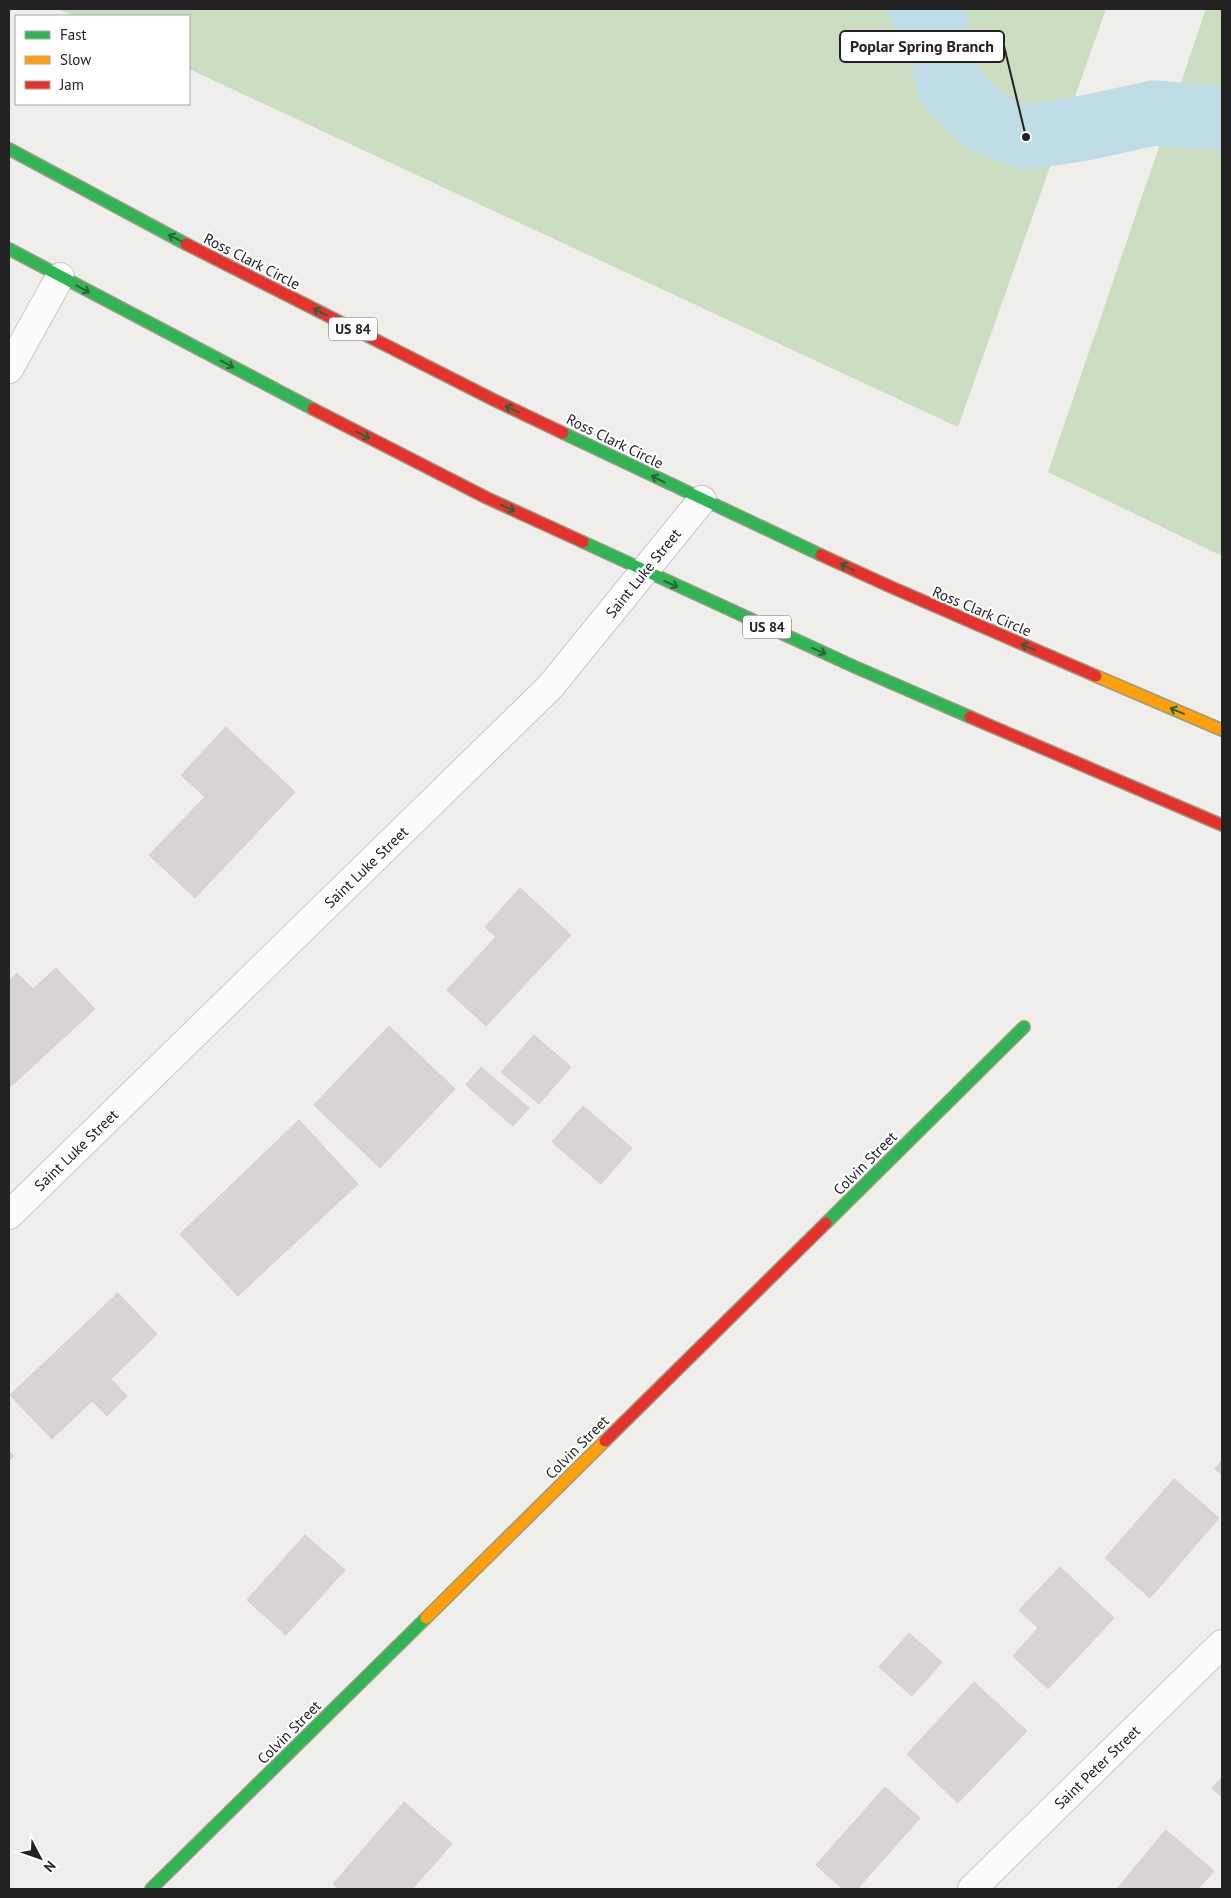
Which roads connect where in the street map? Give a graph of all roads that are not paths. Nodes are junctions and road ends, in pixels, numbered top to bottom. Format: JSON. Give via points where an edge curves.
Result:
{"nodes":[{"id":1,"x":9,"y":149,"type":"edge"},
{"id":2,"x":9,"y":249,"type":"edge"},
{"id":3,"x":60,"y":277,"type":"junction"},
{"id":4,"x":9,"y":369,"type":"edge"},
{"id":5,"x":702,"y":500,"type":"junction"},
{"id":6,"x":645,"y":572,"type":"junction"},
{"id":7,"x":1222,"y":730,"type":"edge"},
{"id":8,"x":1222,"y":825,"type":"edge"},
{"id":9,"x":1024,"y":1027,"type":"dead end"},
{"id":10,"x":9,"y":1215,"type":"edge"},
{"id":11,"x":1222,"y":1644,"type":"edge"},
{"id":12,"x":151,"y":1889,"type":"edge"},
{"id":13,"x":972,"y":1889,"type":"edge"}],
"edges":[{"from":5,"to":1,"type":"main road","name":"Ross Clark Circle","number":"US 84","one_way":true,"via":[[494,400],[157,229]]},
{"from":2,"to":3,"type":"main road","number":"US 84"},
{"from":3,"to":4,"type":"street"},
{"from":3,"to":6,"type":"main road","number":"US 84","one_way":true,"via":[[487,498]]},
{"from":5,"to":6,"type":"street","name":"Saint Luke Street"},
{"from":7,"to":5,"type":"main road","name":"Ross Clark Circle","number":"US 84","one_way":true,"via":[[891,588]]},
{"from":6,"to":8,"type":"main road","number":"US 84","one_way":true,"via":[[864,671]]},
{"from":6,"to":10,"type":"street","name":"Saint Luke Street","via":[[550,687]]},
{"from":9,"to":12,"type":"main road","name":"Colvin Street"},
{"from":11,"to":13,"type":"street","name":"Saint Peter Street"}]}
